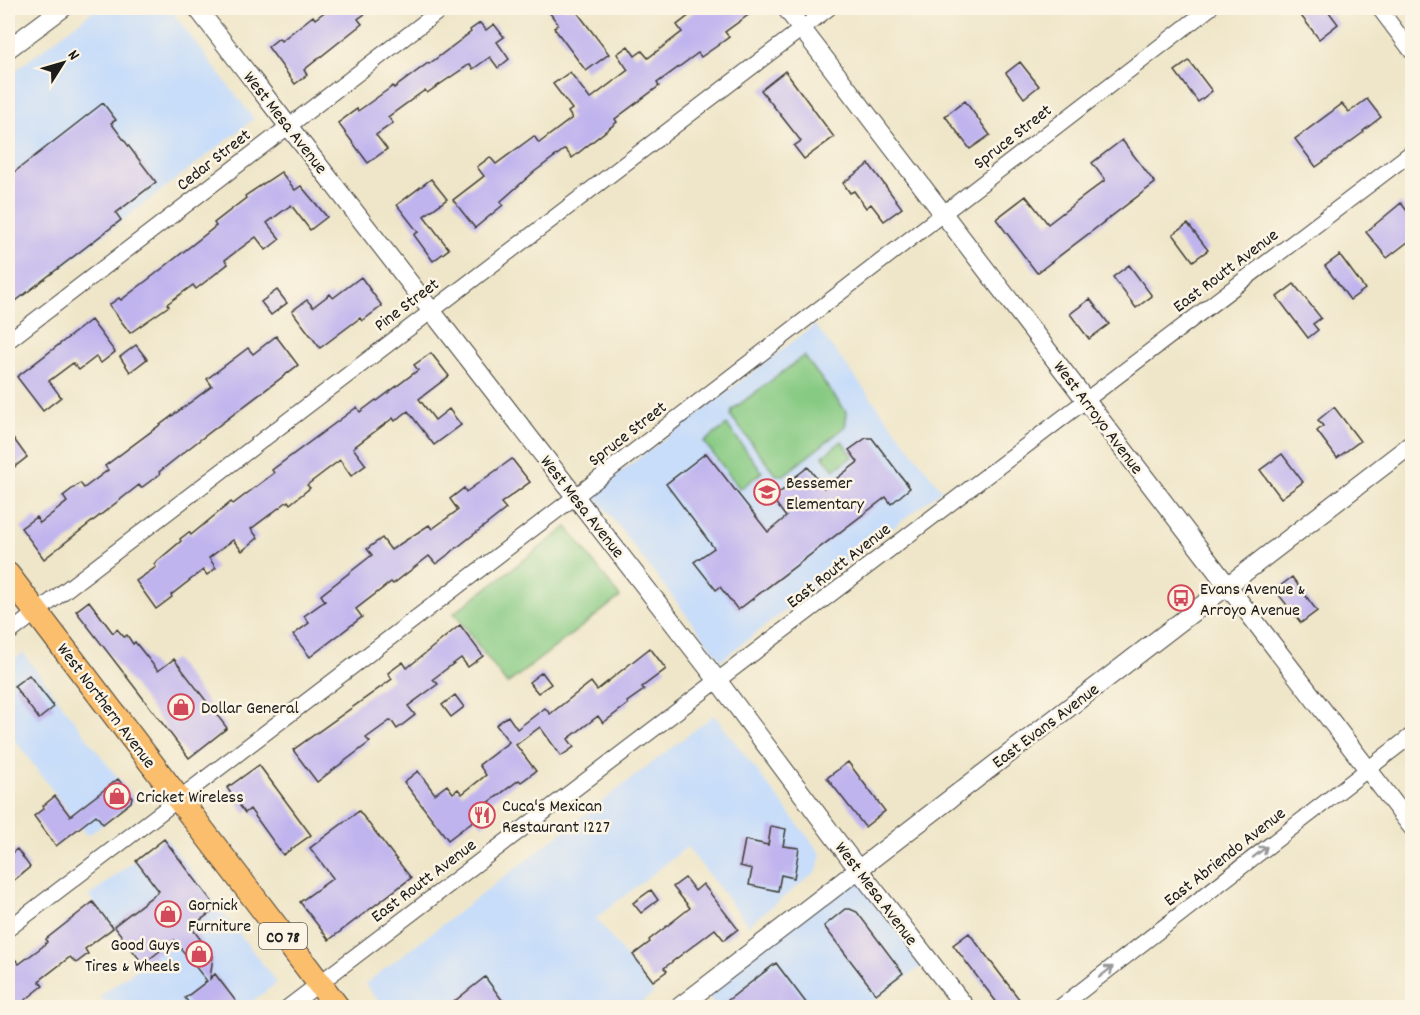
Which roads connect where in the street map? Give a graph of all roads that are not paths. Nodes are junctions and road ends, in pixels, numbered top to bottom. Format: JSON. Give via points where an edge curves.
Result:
{"nodes":[{"id":1,"x":63,"y":8,"type":"edge"},
{"id":2,"x":197,"y":8,"type":"edge"},
{"id":3,"x":443,"y":8,"type":"edge"},
{"id":4,"x":786,"y":8,"type":"edge"},
{"id":5,"x":829,"y":8,"type":"edge"},
{"id":6,"x":1210,"y":8,"type":"edge"},
{"id":7,"x":1379,"y":8,"type":"edge"},
{"id":8,"x":802,"y":29,"type":"junction"},
{"id":9,"x":8,"y":49,"type":"edge"},
{"id":10,"x":1413,"y":52,"type":"edge"},
{"id":11,"x":288,"y":126,"type":"junction"},
{"id":12,"x":1413,"y":152,"type":"edge"},
{"id":13,"x":943,"y":213,"type":"junction"},
{"id":14,"x":432,"y":309,"type":"junction"},
{"id":15,"x":8,"y":341,"type":"edge"},
{"id":16,"x":1086,"y":400,"type":"junction"},
{"id":17,"x":1413,"y":444,"type":"edge"},
{"id":18,"x":576,"y":496,"type":"junction"},
{"id":19,"x":8,"y":574,"type":"edge"},
{"id":20,"x":1228,"y":585,"type":"junction"},
{"id":21,"x":36,"y":612,"type":"junction"},
{"id":22,"x":8,"y":634,"type":"edge"},
{"id":23,"x":718,"y":681,"type":"junction"},
{"id":24,"x":1413,"y":735,"type":"edge"},
{"id":25,"x":1368,"y":769,"type":"junction"},
{"id":26,"x":179,"y":799,"type":"junction"},
{"id":27,"x":1413,"y":827,"type":"edge"},
{"id":28,"x":858,"y":869,"type":"junction"},
{"id":29,"x":8,"y":929,"type":"edge"},
{"id":30,"x":319,"y":983,"type":"junction"},
{"id":31,"x":287,"y":1008,"type":"edge"},
{"id":32,"x":338,"y":1008,"type":"edge"},
{"id":33,"x":678,"y":1008,"type":"edge"},
{"id":34,"x":966,"y":1008,"type":"edge"},
{"id":35,"x":1059,"y":1008,"type":"edge"}],
"edges":[{"from":1,"to":9,"type":"street"},
{"from":2,"to":11,"type":"street","name":"West Mesa Avenue"},
{"from":3,"to":11,"type":"street","name":"Cedar Street"},
{"from":4,"to":8,"type":"street","name":"West Arroyo Avenue"},
{"from":5,"to":8,"type":"street","name":"Pine Street"},
{"from":6,"to":13,"type":"street","name":"Spruce Street"},
{"from":7,"to":10,"type":"street"},
{"from":8,"to":13,"type":"street","name":"West Arroyo Avenue"},
{"from":8,"to":14,"type":"street","name":"Pine Street"},
{"from":11,"to":14,"type":"street","name":"West Mesa Avenue"},
{"from":11,"to":15,"type":"street","name":"Cedar Street"},
{"from":12,"to":16,"type":"street","name":"East Routt Avenue"},
{"from":13,"to":16,"type":"street","name":"West Arroyo Avenue"},
{"from":13,"to":18,"type":"street","name":"Spruce Street"},
{"from":14,"to":18,"type":"street","name":"West Mesa Avenue"},
{"from":14,"to":21,"type":"street","name":"Pine Street"},
{"from":16,"to":20,"type":"street","name":"West Arroyo Avenue"},
{"from":16,"to":23,"type":"street","name":"East Routt Avenue"},
{"from":17,"to":20,"type":"street","name":"East Evans Avenue"},
{"from":18,"to":23,"type":"street","name":"West Mesa Avenue"},
{"from":18,"to":26,"type":"street","name":"Spruce Street"},
{"from":19,"to":21,"type":"main road","name":"West Northern Avenue","number":"CO 78"},
{"from":20,"to":25,"type":"street","name":"West Arroyo Avenue"},
{"from":20,"to":28,"type":"street","name":"East Evans Avenue"},
{"from":21,"to":22,"type":"street","name":"Pine Street"},
{"from":21,"to":26,"type":"main road","name":"West Northern Avenue","number":"CO 78"},
{"from":23,"to":28,"type":"street","name":"West Mesa Avenue"},
{"from":23,"to":30,"type":"street","name":"East Routt Avenue"},
{"from":24,"to":25,"type":"street","name":"East Abriendo Avenue"},
{"from":25,"to":27,"type":"street","name":"West Arroyo Avenue"},
{"from":35,"to":25,"type":"street","name":"East Abriendo Avenue","one_way":true},
{"from":26,"to":29,"type":"street","name":"Spruce Street"},
{"from":26,"to":30,"type":"main road","name":"West Northern Avenue","number":"CO 78"},
{"from":28,"to":33,"type":"street","name":"East Evans Avenue"},
{"from":28,"to":34,"type":"street","name":"West Mesa Avenue"},
{"from":30,"to":31,"type":"street","name":"East Routt Avenue"},
{"from":30,"to":32,"type":"main road","name":"West Northern Avenue","number":"CO 78"}]}
